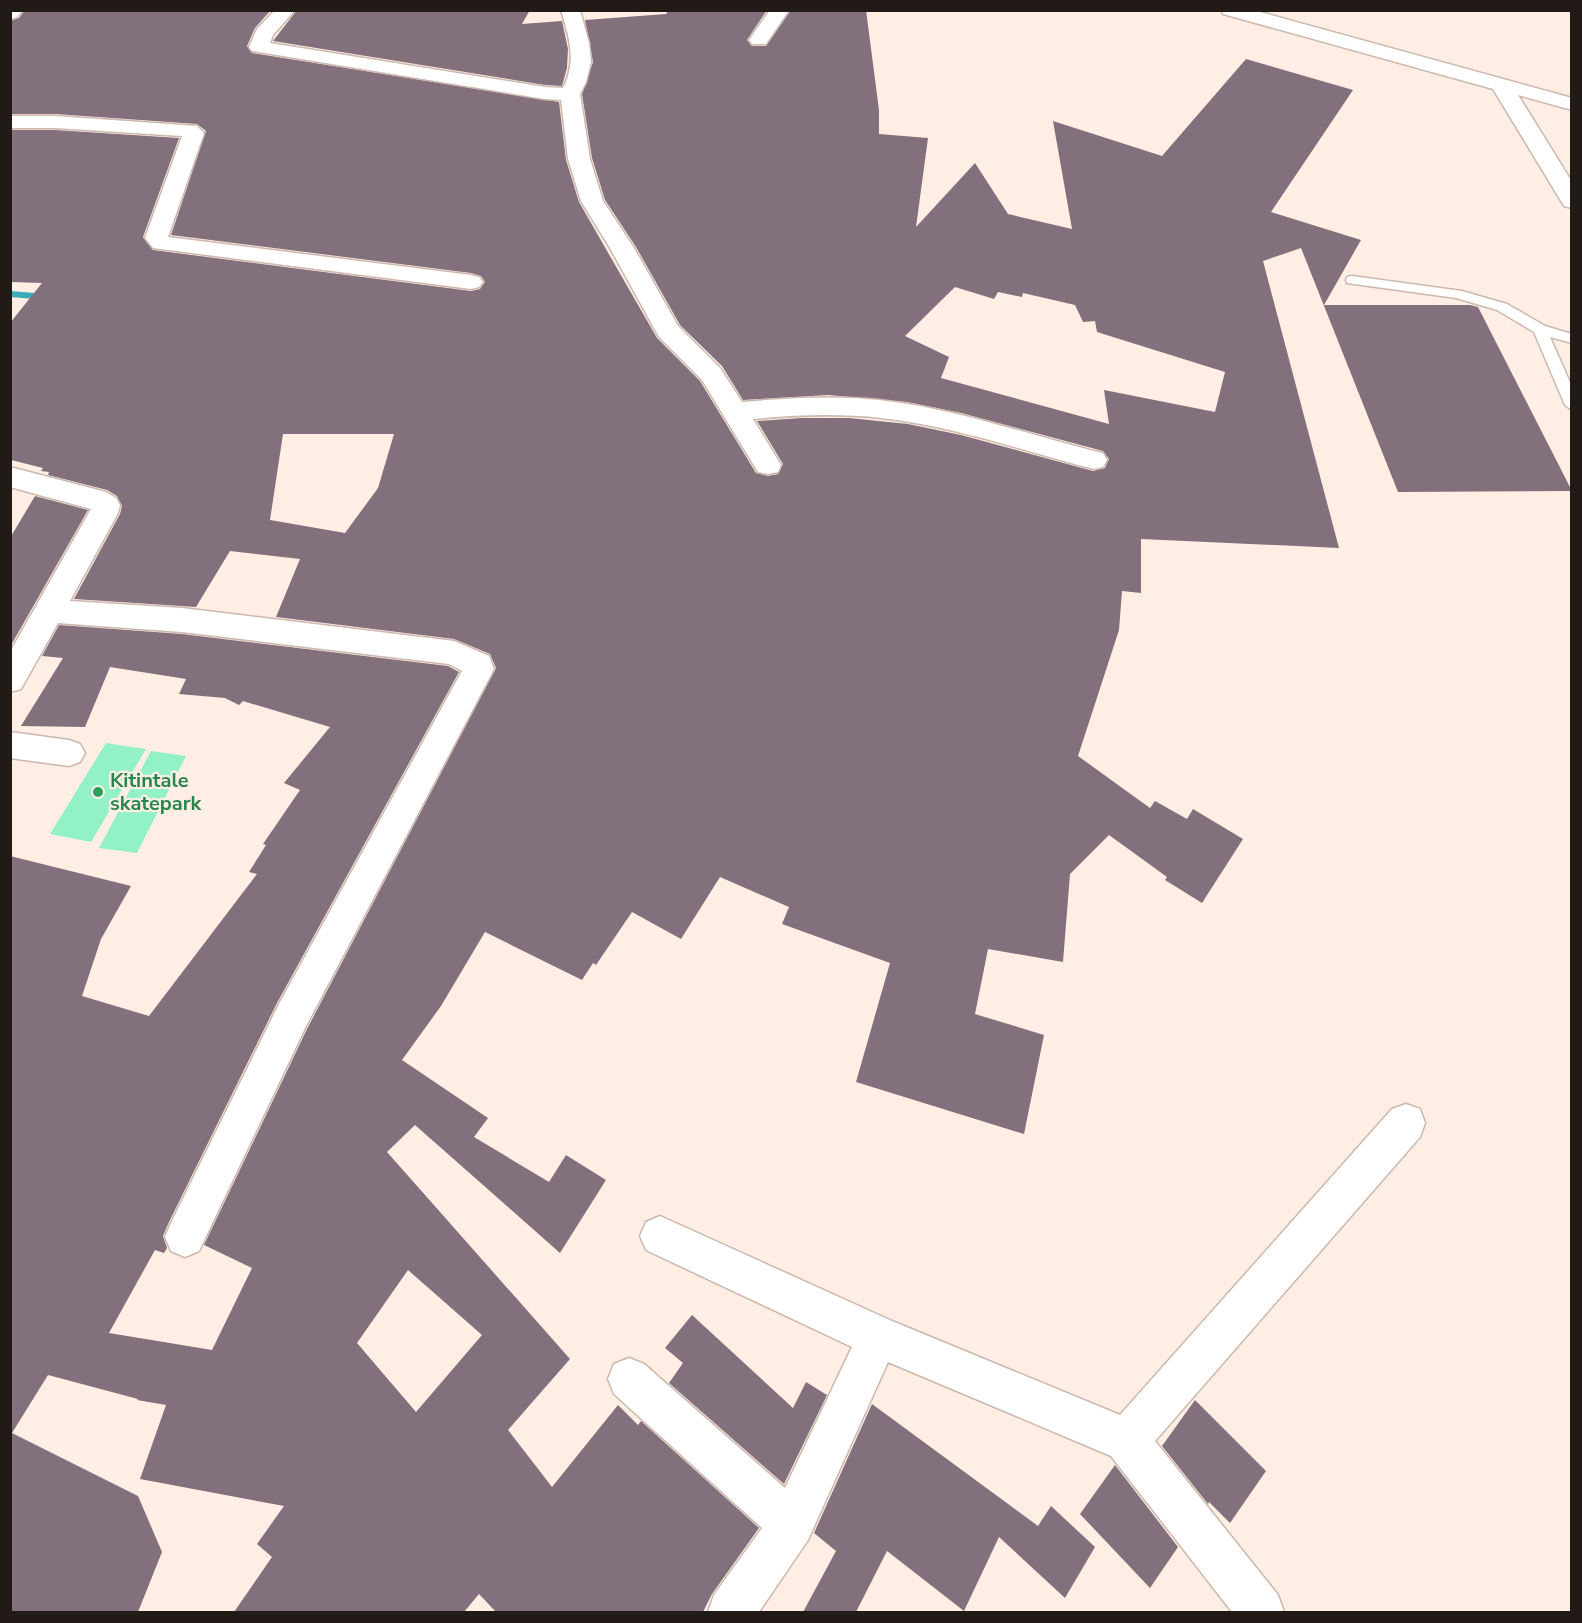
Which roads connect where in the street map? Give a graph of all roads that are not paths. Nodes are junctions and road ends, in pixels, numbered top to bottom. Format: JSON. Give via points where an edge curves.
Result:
{"nodes":[{"id":1,"x":285,"y":10,"type":"edge"},
{"id":2,"x":570,"y":10,"type":"edge"},
{"id":3,"x":780,"y":10,"type":"edge"},
{"id":4,"x":1230,"y":10,"type":"edge"},
{"id":5,"x":759,"y":40,"type":"dead end"},
{"id":6,"x":1500,"y":83,"type":"junction"},
{"id":7,"x":570,"y":94,"type":"junction"},
{"id":8,"x":1572,"y":104,"type":"edge"},
{"id":9,"x":10,"y":122,"type":"edge"},
{"id":10,"x":1572,"y":201,"type":"edge"},
{"id":11,"x":1352,"y":280,"type":"dead end"},
{"id":12,"x":471,"y":282,"type":"dead end"},
{"id":13,"x":1540,"y":328,"type":"junction"},
{"id":14,"x":1572,"y":339,"type":"edge"},
{"id":15,"x":1572,"y":405,"type":"edge"},
{"id":16,"x":735,"y":412,"type":"junction"},
{"id":17,"x":1094,"y":460,"type":"dead end"},
{"id":18,"x":768,"y":465,"type":"dead end"},
{"id":19,"x":10,"y":477,"type":"edge"},
{"id":20,"x":50,"y":611,"type":"junction"},
{"id":21,"x":10,"y":680,"type":"edge"},
{"id":22,"x":10,"y":745,"type":"edge"},
{"id":23,"x":69,"y":753,"type":"dead end"},
{"id":24,"x":1406,"y":1123,"type":"dead end"},
{"id":25,"x":660,"y":1236,"type":"dead end"},
{"id":26,"x":185,"y":1237,"type":"dead end"},
{"id":27,"x":878,"y":1337,"type":"junction"},
{"id":28,"x":629,"y":1379,"type":"dead end"},
{"id":29,"x":1127,"y":1440,"type":"junction"},
{"id":30,"x":792,"y":1524,"type":"junction"},
{"id":31,"x":731,"y":1612,"type":"edge"},
{"id":32,"x":1261,"y":1612,"type":"edge"}],
"edges":[{"from":1,"to":7,"type":"street","via":[[264,33],[259,47]]},
{"from":2,"to":7,"type":"street","via":[[583,58]]},
{"from":3,"to":5,"type":"street"},
{"from":4,"to":6,"type":"street"},
{"from":6,"to":8,"type":"street"},
{"from":6,"to":10,"type":"street"},
{"from":7,"to":16,"type":"street","via":[[579,159],[592,201],[668,331],[711,374]]},
{"from":9,"to":12,"type":"street","via":[[190,130],[193,133],[157,235],[161,243]]},
{"from":11,"to":13,"type":"lane","via":[[1457,294],[1502,307]]},
{"from":13,"to":14,"type":"lane"},
{"from":13,"to":15,"type":"lane"},
{"from":16,"to":17,"type":"street","via":[[788,407],[878,409]]},
{"from":16,"to":18,"type":"street"},
{"from":19,"to":20,"type":"street","via":[[106,505]]},
{"from":20,"to":21,"type":"street"},
{"from":20,"to":26,"type":"street","via":[[182,620],[454,653],[479,669],[292,1016]]},
{"from":22,"to":23,"type":"street"},
{"from":24,"to":29,"type":"street"},
{"from":25,"to":27,"type":"street"},
{"from":27,"to":29,"type":"street"},
{"from":27,"to":30,"type":"street"},
{"from":28,"to":30,"type":"street"},
{"from":29,"to":32,"type":"street"},
{"from":30,"to":31,"type":"street"}]}
